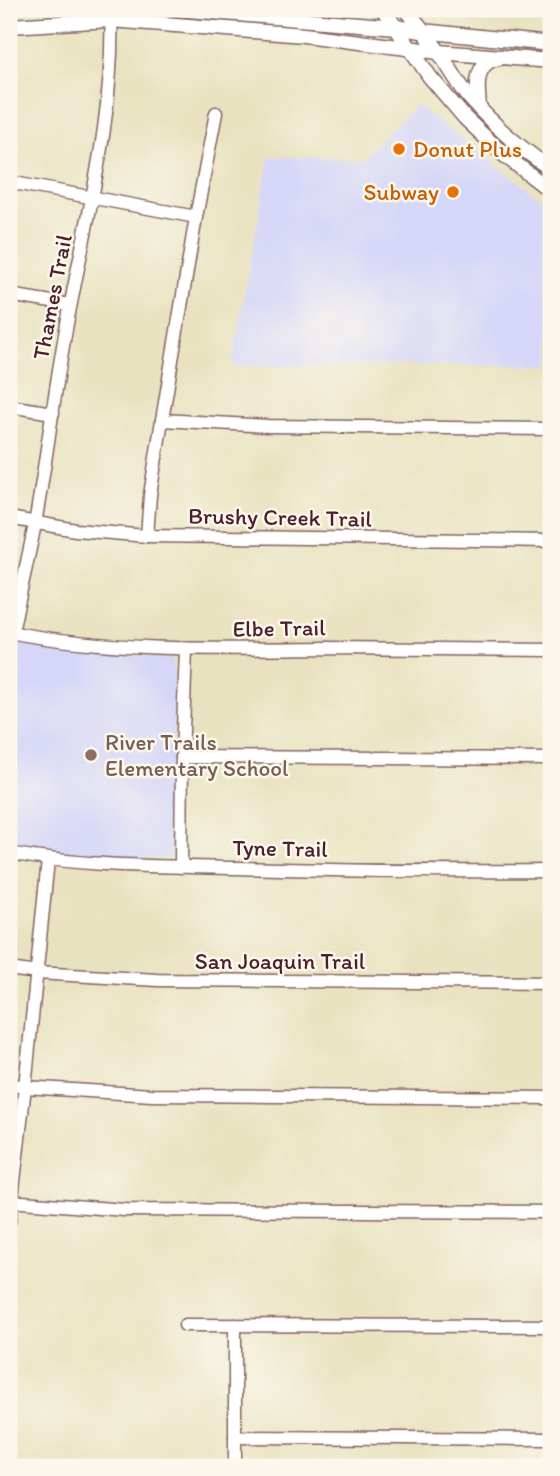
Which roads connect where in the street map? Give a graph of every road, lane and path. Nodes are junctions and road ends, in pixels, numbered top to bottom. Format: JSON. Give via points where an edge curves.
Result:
{"nodes":[{"id":1,"x":177,"y":9,"type":"edge"},
{"id":2,"x":406,"y":10,"type":"edge"},
{"id":3,"x":384,"y":11,"type":"edge"},
{"id":4,"x":111,"y":14,"type":"edge"},
{"id":5,"x":9,"y":26,"type":"edge"},
{"id":6,"x":396,"y":27,"type":"junction"},
{"id":7,"x":422,"y":32,"type":"junction"},
{"id":8,"x":551,"y":44,"type":"edge"},
{"id":9,"x":411,"y":48,"type":"junction"},
{"id":10,"x":439,"y":52,"type":"junction"},
{"id":11,"x":500,"y":58,"type":"junction"},
{"id":12,"x":551,"y":61,"type":"edge"},
{"id":13,"x":479,"y":107,"type":"junction"},
{"id":14,"x":216,"y":113,"type":"dead end"},
{"id":15,"x":551,"y":169,"type":"edge"},
{"id":16,"x":9,"y":182,"type":"edge"},
{"id":17,"x":551,"y":191,"type":"edge"},
{"id":18,"x":92,"y":198,"type":"junction"},
{"id":19,"x":196,"y":216,"type":"junction"},
{"id":20,"x":9,"y":295,"type":"edge"},
{"id":21,"x":70,"y":305,"type":"junction"},
{"id":22,"x":9,"y":406,"type":"edge"},
{"id":23,"x":52,"y":413,"type":"junction"},
{"id":24,"x":162,"y":420,"type":"junction"},
{"id":25,"x":551,"y":429,"type":"edge"},
{"id":26,"x":9,"y":518,"type":"edge"},
{"id":27,"x":35,"y":523,"type":"junction"},
{"id":28,"x":147,"y":536,"type":"junction"},
{"id":29,"x":551,"y":541,"type":"edge"},
{"id":30,"x":10,"y":633,"type":"edge"},
{"id":31,"x":186,"y":650,"type":"junction"},
{"id":32,"x":551,"y":650,"type":"edge"},
{"id":33,"x":182,"y":757,"type":"junction"},
{"id":34,"x":551,"y":759,"type":"edge"},
{"id":35,"x":9,"y":853,"type":"edge"},
{"id":36,"x":48,"y":860,"type":"junction"},
{"id":37,"x":181,"y":867,"type":"junction"},
{"id":38,"x":551,"y":871,"type":"edge"},
{"id":39,"x":9,"y":969,"type":"edge"},
{"id":40,"x":37,"y":973,"type":"junction"},
{"id":41,"x":551,"y":983,"type":"edge"},
{"id":42,"x":9,"y":1084,"type":"edge"},
{"id":43,"x":25,"y":1087,"type":"junction"},
{"id":44,"x":551,"y":1098,"type":"edge"},
{"id":45,"x":10,"y":1201,"type":"edge"},
{"id":46,"x":551,"y":1212,"type":"edge"},
{"id":47,"x":9,"y":1223,"type":"edge"},
{"id":48,"x":185,"y":1325,"type":"dead end"},
{"id":49,"x":235,"y":1325,"type":"junction"},
{"id":50,"x":551,"y":1325,"type":"edge"},
{"id":51,"x":235,"y":1437,"type":"junction"},
{"id":52,"x":551,"y":1439,"type":"edge"},
{"id":53,"x":234,"y":1467,"type":"edge"}],
"edges":[{"from":1,"to":6,"type":"main road"},
{"from":2,"to":7,"type":"main road"},
{"from":3,"to":6,"type":"main road"},
{"from":4,"to":5,"type":"main road"},
{"from":4,"to":9,"type":"main road"},
{"from":4,"to":18,"type":"street","name":"Thames Trail","via":[[108,101]]},
{"from":6,"to":7,"type":"main road"},
{"from":6,"to":9,"type":"main road"},
{"from":7,"to":8,"type":"main road"},
{"from":7,"to":10,"type":"main road"},
{"from":9,"to":10,"type":"main road"},
{"from":9,"to":17,"type":"main road","via":[[465,118]]},
{"from":10,"to":11,"type":"main road"},
{"from":10,"to":13,"type":"main road"},
{"from":11,"to":12,"type":"main road"},
{"from":11,"to":13,"type":"main road","via":[[481,70]]},
{"from":13,"to":15,"type":"main road","via":[[523,150]]},
{"from":14,"to":19,"type":"street"},
{"from":16,"to":18,"type":"street"},
{"from":18,"to":19,"type":"street"},
{"from":18,"to":21,"type":"street","name":"Thames Trail"},
{"from":19,"to":24,"type":"street"},
{"from":20,"to":21,"type":"street"},
{"from":21,"to":23,"type":"street","name":"Thames Trail"},
{"from":22,"to":23,"type":"street"},
{"from":23,"to":27,"type":"street","name":"Thames Trail"},
{"from":24,"to":25,"type":"street","via":[[268,426]]},
{"from":24,"to":28,"type":"street"},
{"from":26,"to":27,"type":"street","name":"Brushy Creek Trail"},
{"from":27,"to":28,"type":"street","name":"Brushy Creek Trail"},
{"from":27,"to":30,"type":"street","name":"Thames Trail"},
{"from":28,"to":29,"type":"street","name":"Brushy Creek Trail"},
{"from":30,"to":31,"type":"street","name":"Elbe Trail","via":[[96,645]]},
{"from":31,"to":32,"type":"street","name":"Elbe Trail"},
{"from":31,"to":33,"type":"street"},
{"from":33,"to":34,"type":"street"},
{"from":33,"to":37,"type":"street"},
{"from":35,"to":36,"type":"street","name":"Tyne Trail"},
{"from":36,"to":37,"type":"street","name":"Tyne Trail"},
{"from":36,"to":40,"type":"street"},
{"from":37,"to":38,"type":"street","name":"Tyne Trail"},
{"from":39,"to":40,"type":"street","name":"San Joaquin Trail"},
{"from":40,"to":41,"type":"street","name":"San Joaquin Trail","via":[[239,982]]},
{"from":40,"to":43,"type":"street"},
{"from":42,"to":43,"type":"street"},
{"from":43,"to":44,"type":"street","via":[[152,1096]]},
{"from":43,"to":45,"type":"street"},
{"from":45,"to":46,"type":"street","via":[[125,1210]]},
{"from":45,"to":47,"type":"street"},
{"from":48,"to":49,"type":"street"},
{"from":49,"to":50,"type":"street"},
{"from":49,"to":51,"type":"street"},
{"from":51,"to":52,"type":"street"},
{"from":51,"to":53,"type":"street"}]}
